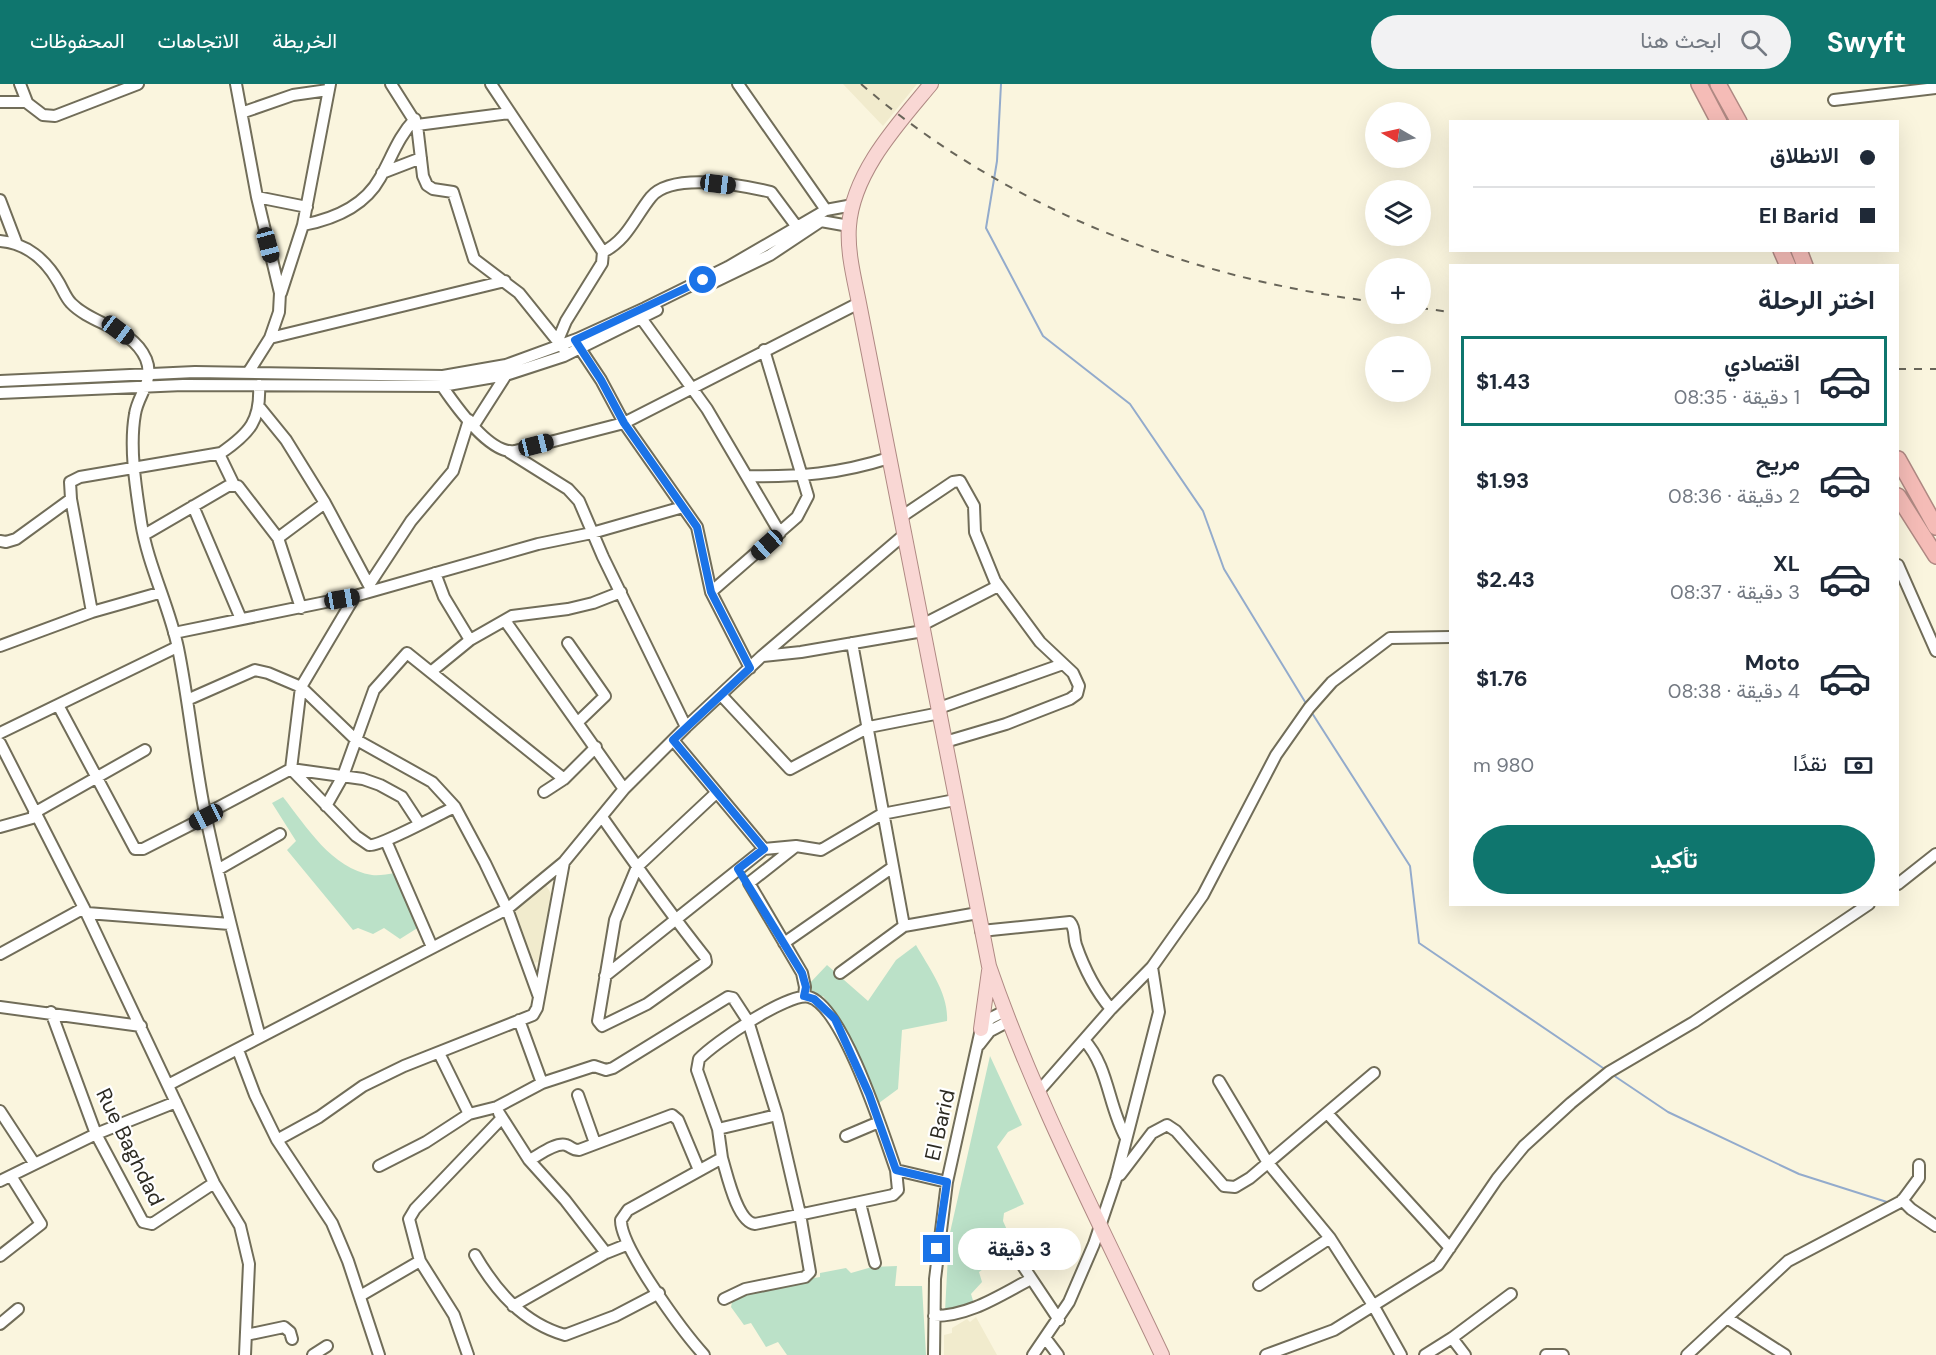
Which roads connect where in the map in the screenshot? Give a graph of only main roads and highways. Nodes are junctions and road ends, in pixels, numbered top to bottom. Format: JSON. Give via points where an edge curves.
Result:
{"nodes":[{"id":1,"x":931,"y":84,"type":"edge"},
{"id":2,"x":1699,"y":84,"type":"edge"},
{"id":3,"x":1718,"y":84,"type":"edge"},
{"id":4,"x":1718,"y":120,"type":"edge"},
{"id":5,"x":1738,"y":120,"type":"edge"},
{"id":6,"x":1899,"y":461,"type":"edge"},
{"id":7,"x":1899,"y":498,"type":"edge"},
{"id":8,"x":1936,"y":527,"type":"edge"},
{"id":9,"x":1936,"y":556,"type":"edge"},
{"id":10,"x":989,"y":966,"type":"junction"},
{"id":11,"x":981,"y":1029,"type":"road end"},
{"id":12,"x":1162,"y":1355,"type":"edge"}],
"edges":[{"from":1,"to":10,"type":"main road","via":[[868,168],[853,205],[850,250]]},
{"from":2,"to":4,"type":"highway"},
{"from":3,"to":5,"type":"highway"},
{"from":6,"to":8,"type":"highway"},
{"from":7,"to":9,"type":"highway"},
{"from":10,"to":11,"type":"main road"},
{"from":10,"to":12,"type":"main road","via":[[1039,1091]]}]}
